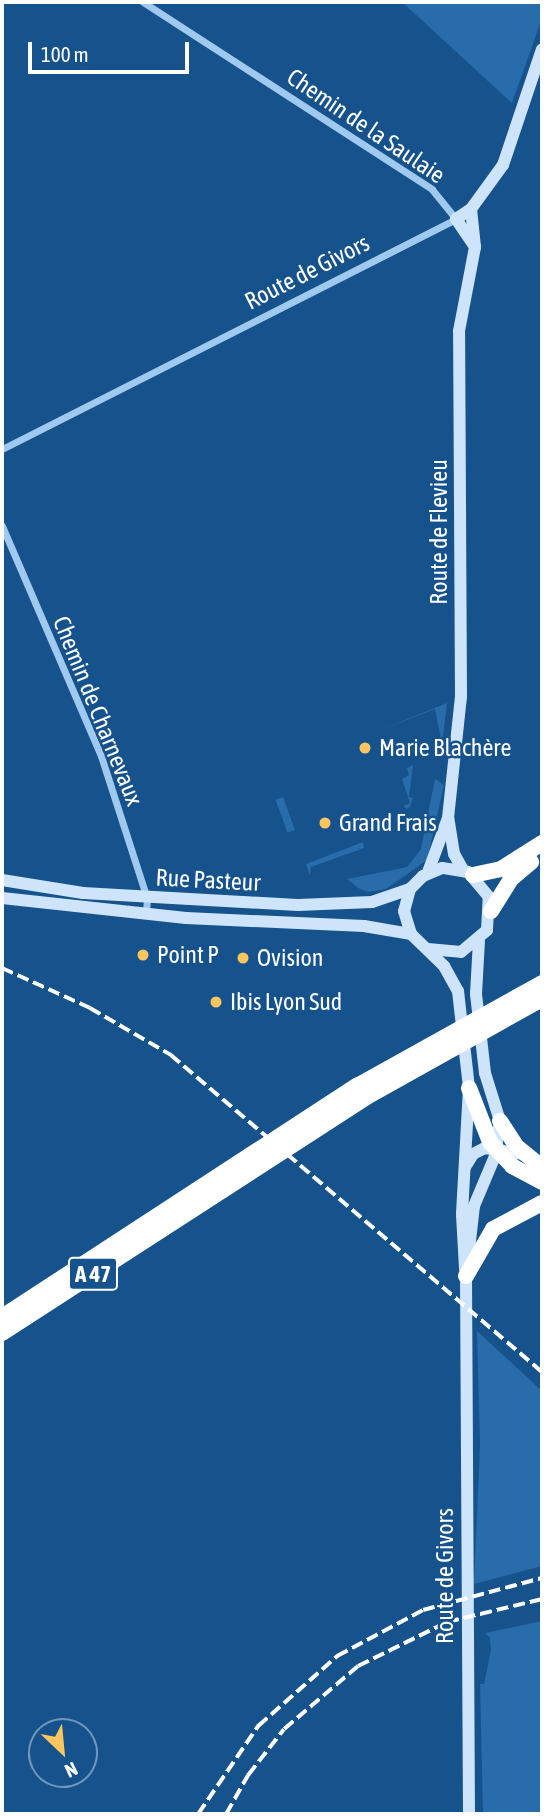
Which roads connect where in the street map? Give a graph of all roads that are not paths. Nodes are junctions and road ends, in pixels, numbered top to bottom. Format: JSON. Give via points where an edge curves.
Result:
{"nodes":[{"id":1,"x":143,"y":2,"type":"edge"},
{"id":2,"x":542,"y":49,"type":"edge"},
{"id":3,"x":471,"y":209,"type":"junction"},
{"id":4,"x":456,"y":219,"type":"junction"},
{"id":5,"x":475,"y":247,"type":"junction"},
{"id":6,"x":2,"y":449,"type":"edge"},
{"id":7,"x":2,"y":526,"type":"edge"},
{"id":8,"x":448,"y":818,"type":"junction"},
{"id":9,"x":542,"y":843,"type":"edge"},
{"id":10,"x":542,"y":854,"type":"edge"},
{"id":11,"x":428,"y":872,"type":"junction"},
{"id":12,"x":468,"y":873,"type":"junction"},
{"id":13,"x":2,"y":880,"type":"edge"},
{"id":14,"x":410,"y":889,"type":"junction"},
{"id":15,"x":2,"y":898,"type":"edge"},
{"id":16,"x":147,"y":898,"type":"junction"},
{"id":17,"x":491,"y":911,"type":"junction"},
{"id":18,"x":146,"y":913,"type":"junction"},
{"id":19,"x":411,"y":934,"type":"junction"},
{"id":20,"x":479,"y":941,"type":"junction"},
{"id":21,"x":428,"y":949,"type":"junction"},
{"id":22,"x":542,"y":983,"type":"edge"},
{"id":23,"x":542,"y":999,"type":"edge"},
{"id":24,"x":542,"y":1011,"type":"edge"},
{"id":25,"x":495,"y":1020,"type":"junction"},
{"id":26,"x":442,"y":1048,"type":"junction"},
{"id":27,"x":469,"y":1088,"type":"junction"},
{"id":28,"x":500,"y":1121,"type":"junction"},
{"id":29,"x":296,"y":1134,"type":"junction"},
{"id":30,"x":496,"y":1148,"type":"junction"},
{"id":31,"x":524,"y":1154,"type":"junction"},
{"id":32,"x":542,"y":1167,"type":"edge"},
{"id":33,"x":464,"y":1168,"type":"junction"},
{"id":34,"x":542,"y":1182,"type":"edge"},
{"id":35,"x":542,"y":1203,"type":"edge"},
{"id":36,"x":180,"y":1209,"type":"junction"},
{"id":37,"x":466,"y":1276,"type":"junction"},
{"id":38,"x":2,"y":1317,"type":"edge"},
{"id":39,"x":2,"y":1333,"type":"edge"},
{"id":40,"x":469,"y":1814,"type":"edge"}],
"edges":[{"from":1,"to":4,"type":"street","name":"Chemin de la Saulaie","via":[[432,189]]},
{"from":2,"to":3,"type":"main road","name":"Route de Givors","via":[[503,165]]},
{"from":3,"to":4,"type":"main road","name":"Route de Givors"},
{"from":3,"to":5,"type":"main road","name":"Route de Flevieu"},
{"from":4,"to":5,"type":"main road"},
{"from":4,"to":6,"type":"street","name":"Route de Givors"},
{"from":5,"to":8,"type":"main road","name":"Route de Flevieu","via":[[458,331],[461,697]]},
{"from":7,"to":16,"type":"street","name":"Chemin de Charnevaux","via":[[100,756]]},
{"from":8,"to":11,"type":"main road","name":"Route de Flevieu"},
{"from":8,"to":12,"type":"main road","name":"Route de Flevieu","via":[[454,854]]},
{"from":9,"to":12,"type":"highway","via":[[501,869]]},
{"from":10,"to":17,"type":"highway","via":[[512,878]]},
{"from":11,"to":12,"type":"main road","via":[[442,868]]},
{"from":11,"to":14,"type":"main road"},
{"from":12,"to":17,"type":"main road","via":[[486,891]]},
{"from":13,"to":16,"type":"main road","name":"Rue Pasteur"},
{"from":14,"to":16,"type":"main road","name":"Rue Pasteur","via":[[382,900],[342,904]]},
{"from":14,"to":19,"type":"main road","via":[[404,911]]},
{"from":15,"to":18,"type":"main road","name":"Rue Pasteur"},
{"from":16,"to":18,"type":"street","name":"Chemin de Charnevaux"},
{"from":17,"to":20,"type":"main road"},
{"from":18,"to":19,"type":"main road","name":"Rue Pasteur","via":[[364,926]]},
{"from":19,"to":21,"type":"main road"},
{"from":20,"to":21,"type":"main road","via":[[455,954]]},
{"from":20,"to":28,"type":"main road","via":[[478,1017],[485,1073]]},
{"from":21,"to":27,"type":"main road","via":[[450,973],[458,991]]},
{"from":22,"to":25,"type":"highway","number":"A 47"},
{"from":23,"to":25,"type":"highway","number":"A 47"},
{"from":24,"to":25,"type":"highway"},
{"from":25,"to":26,"type":"highway","number":"A 47"},
{"from":25,"to":26,"type":"highway"},
{"from":26,"to":29,"type":"highway","number":"A 47"},
{"from":26,"to":29,"type":"highway","number":"A 47"},
{"from":27,"to":30,"type":"highway","via":[[477,1117]]},
{"from":27,"to":33,"type":"main road"},
{"from":28,"to":30,"type":"main road"},
{"from":28,"to":31,"type":"highway"},
{"from":29,"to":36,"type":"highway","number":"A 47"},
{"from":30,"to":31,"type":"main road"},
{"from":30,"to":33,"type":"main road","via":[[477,1151]]},
{"from":30,"to":34,"type":"highway","via":[[518,1170]]},
{"from":30,"to":37,"type":"main road","via":[[474,1206]]},
{"from":31,"to":32,"type":"highway"},
{"from":33,"to":37,"type":"main road","via":[[462,1256]]},
{"from":35,"to":37,"type":"highway","via":[[493,1229]]},
{"from":36,"to":38,"type":"highway","number":"A 47"},
{"from":36,"to":39,"type":"highway","number":"A 47"},
{"from":37,"to":40,"type":"main road","name":"Route de Givors"}]}
